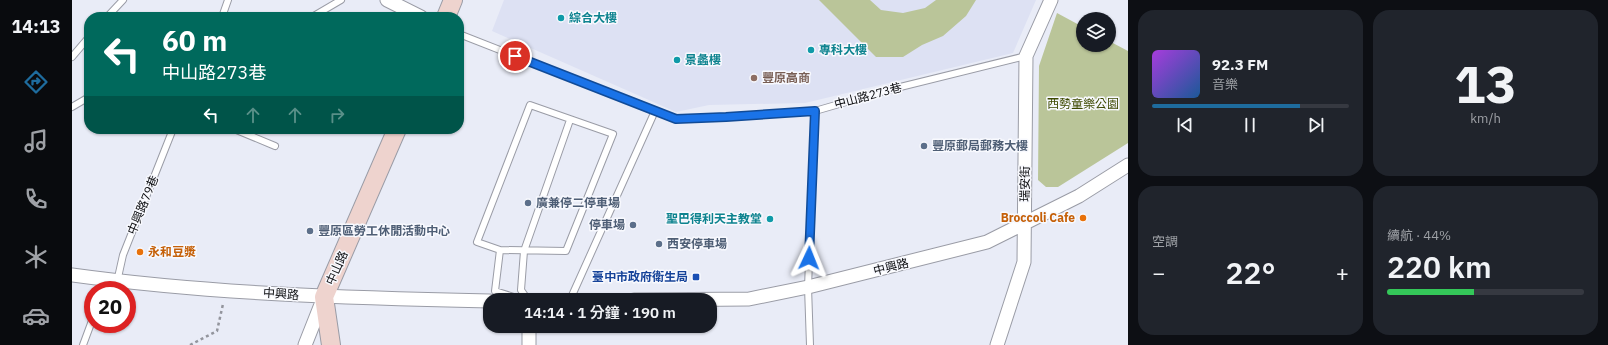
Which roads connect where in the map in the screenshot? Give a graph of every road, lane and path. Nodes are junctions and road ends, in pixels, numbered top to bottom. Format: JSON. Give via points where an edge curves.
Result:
{"nodes":[{"id":1,"x":123,"y":0,"type":"edge"},
{"id":2,"x":228,"y":0,"type":"edge"},
{"id":3,"x":341,"y":0,"type":"edge"},
{"id":4,"x":387,"y":0,"type":"edge"},
{"id":5,"x":453,"y":0,"type":"edge"},
{"id":6,"x":1050,"y":0,"type":"edge"},
{"id":7,"x":112,"y":12,"type":"edge"},
{"id":8,"x":224,"y":12,"type":"edge"},
{"id":9,"x":321,"y":12,"type":"edge"},
{"id":10,"x":411,"y":12,"type":"edge"},
{"id":11,"x":448,"y":12,"type":"edge"},
{"id":12,"x":464,"y":36,"type":"edge"},
{"id":13,"x":84,"y":43,"type":"edge"},
{"id":14,"x":72,"y":56,"type":"edge"},
{"id":15,"x":1026,"y":56,"type":"junction"},
{"id":16,"x":84,"y":100,"type":"edge"},
{"id":17,"x":72,"y":107,"type":"edge"},
{"id":18,"x":655,"y":111,"type":"junction"},
{"id":19,"x":815,"y":111,"type":"junction"},
{"id":20,"x":570,"y":120,"type":"junction"},
{"id":21,"x":171,"y":134,"type":"edge"},
{"id":22,"x":246,"y":134,"type":"edge"},
{"id":23,"x":395,"y":134,"type":"edge"},
{"id":24,"x":275,"y":146,"type":"dead end"},
{"id":25,"x":1128,"y":165,"type":"edge"},
{"id":26,"x":1024,"y":224,"type":"junction"},
{"id":27,"x":500,"y":250,"type":"junction"},
{"id":28,"x":524,"y":250,"type":"junction"},
{"id":29,"x":72,"y":275,"type":"edge"},
{"id":30,"x":97,"y":281,"type":"edge"},
{"id":31,"x":111,"y":281,"type":"edge"},
{"id":32,"x":136,"y":285,"type":"edge"},
{"id":33,"x":808,"y":287,"type":"junction"},
{"id":34,"x":227,"y":290,"type":"junction"},
{"id":35,"x":501,"y":293,"type":"edge"},
{"id":36,"x":523,"y":293,"type":"edge"},
{"id":37,"x":573,"y":293,"type":"edge"},
{"id":38,"x":324,"y":297,"type":"junction"},
{"id":39,"x":717,"y":299,"type":"edge"},
{"id":40,"x":483,"y":301,"type":"edge"},
{"id":41,"x":87,"y":333,"type":"edge"},
{"id":42,"x":529,"y":333,"type":"edge"},
{"id":43,"x":83,"y":345,"type":"edge"},
{"id":44,"x":190,"y":345,"type":"edge"},
{"id":45,"x":305,"y":345,"type":"edge"},
{"id":46,"x":331,"y":345,"type":"edge"},
{"id":47,"x":529,"y":345,"type":"edge"},
{"id":48,"x":810,"y":345,"type":"edge"},
{"id":49,"x":997,"y":345,"type":"edge"}],
"edges":[{"from":1,"to":7,"type":"lane"},
{"from":2,"to":8,"type":"lane"},
{"from":3,"to":9,"type":"lane"},
{"from":4,"to":10,"type":"street"},
{"from":5,"to":11,"type":"street"},
{"from":6,"to":15,"type":"street","name":"瑞安街"},
{"from":12,"to":18,"type":"lane","name":"中山路273巷"},
{"from":13,"to":14,"type":"lane"},
{"from":15,"to":19,"type":"lane","name":"中山路273巷"},
{"from":15,"to":26,"type":"street","name":"瑞安街"},
{"from":16,"to":17,"type":"lane"},
{"from":18,"to":19,"type":"lane","name":"中山路273巷","via":[[676,119]]},
{"from":18,"to":37,"type":"lane"},
{"from":19,"to":33,"type":"lane"},
{"from":20,"to":27,"type":"lane","via":[[530,105],[477,242]]},
{"from":20,"to":28,"type":"lane"},
{"from":20,"to":28,"type":"lane","via":[[613,134],[566,251]]},
{"from":21,"to":31,"type":"lane","name":"中興路79巷"},
{"from":22,"to":24,"type":"lane"},
{"from":23,"to":38,"type":"street","name":"中山路"},
{"from":25,"to":26,"type":"street","name":"中興路","via":[[1079,196]]},
{"from":26,"to":33,"type":"street","name":"中興路","via":[[987,242]]},
{"from":26,"to":49,"type":"street","name":"瑞安街","via":[[1024,262]]},
{"from":27,"to":28,"type":"lane"},
{"from":27,"to":35,"type":"lane","via":[[495,291]]},
{"from":28,"to":36,"type":"lane","via":[[521,290]]},
{"from":29,"to":30,"type":"street","name":"中興路"},
{"from":32,"to":34,"type":"street","name":"中興路"},
{"from":33,"to":39,"type":"street","name":"中興路","via":[[749,299]]},
{"from":33,"to":48,"type":"lane"},
{"from":34,"to":38,"type":"street","name":"中興路"},
{"from":34,"to":44,"type":"path","via":[[217,331]]},
{"from":38,"to":40,"type":"street","name":"中興路"},
{"from":38,"to":45,"type":"street"},
{"from":38,"to":46,"type":"street","name":"中山路"},
{"from":41,"to":43,"type":"lane"},
{"from":42,"to":47,"type":"street"}]}
